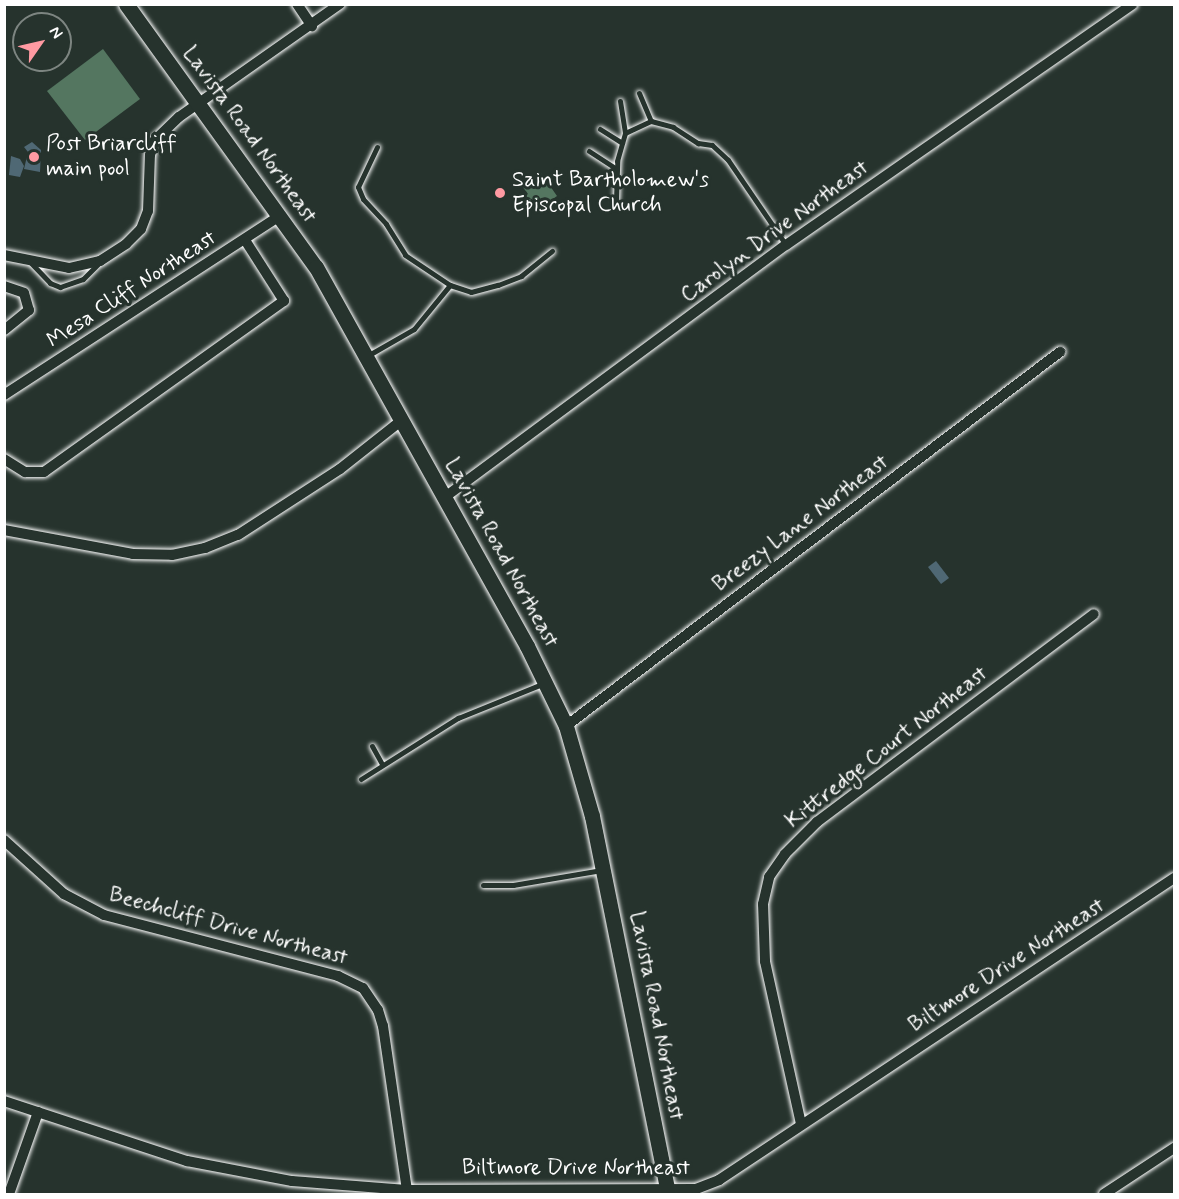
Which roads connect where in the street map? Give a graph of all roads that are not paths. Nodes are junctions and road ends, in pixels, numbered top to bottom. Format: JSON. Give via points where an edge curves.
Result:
{"nodes":[{"id":1,"x":126,"y":4,"type":"edge"},
{"id":2,"x":297,"y":4,"type":"edge"},
{"id":3,"x":340,"y":4,"type":"edge"},
{"id":4,"x":1133,"y":4,"type":"edge"},
{"id":5,"x":312,"y":26,"type":"junction"},
{"id":6,"x":639,"y":93,"type":"dead end"},
{"id":7,"x":620,"y":101,"type":"dead end"},
{"id":8,"x":199,"y":103,"type":"junction"},
{"id":9,"x":651,"y":121,"type":"junction"},
{"id":10,"x":600,"y":129,"type":"dead end"},
{"id":11,"x":625,"y":133,"type":"junction"},
{"id":12,"x":622,"y":143,"type":"junction"},
{"id":13,"x":377,"y":147,"type":"dead end"},
{"id":14,"x":590,"y":151,"type":"dead end"},
{"id":15,"x":616,"y":169,"type":"junction"},
{"id":16,"x":616,"y":199,"type":"dead end"},
{"id":17,"x":280,"y":216,"type":"junction"},
{"id":18,"x":245,"y":240,"type":"junction"},
{"id":19,"x":786,"y":245,"type":"junction"},
{"id":20,"x":552,"y":250,"type":"dead end"},
{"id":21,"x":4,"y":255,"type":"edge"},
{"id":22,"x":28,"y":259,"type":"junction"},
{"id":23,"x":100,"y":261,"type":"junction"},
{"id":24,"x":450,"y":285,"type":"junction"},
{"id":25,"x":4,"y":286,"type":"edge"},
{"id":26,"x":4,"y":330,"type":"edge"},
{"id":27,"x":1060,"y":352,"type":"dead end"},
{"id":28,"x":367,"y":356,"type":"junction"},
{"id":29,"x":4,"y":395,"type":"edge"},
{"id":30,"x":402,"y":420,"type":"junction"},
{"id":31,"x":4,"y":459,"type":"edge"},
{"id":32,"x":445,"y":497,"type":"junction"},
{"id":33,"x":4,"y":530,"type":"edge"},
{"id":34,"x":1094,"y":614,"type":"dead end"},
{"id":35,"x":545,"y":683,"type":"junction"},
{"id":36,"x":566,"y":726,"type":"junction"},
{"id":37,"x":372,"y":746,"type":"dead end"},
{"id":38,"x":382,"y":764,"type":"junction"},
{"id":39,"x":362,"y":779,"type":"dead end"},
{"id":40,"x":4,"y":840,"type":"edge"},
{"id":41,"x":603,"y":870,"type":"junction"},
{"id":42,"x":1174,"y":878,"type":"edge"},
{"id":43,"x":483,"y":885,"type":"dead end"},
{"id":44,"x":4,"y":1101,"type":"edge"},
{"id":45,"x":38,"y":1112,"type":"junction"},
{"id":46,"x":801,"y":1124,"type":"junction"},
{"id":47,"x":1174,"y":1148,"type":"edge"},
{"id":48,"x":407,"y":1190,"type":"junction"},
{"id":49,"x":667,"y":1192,"type":"edge"},
{"id":50,"x":9,"y":1194,"type":"edge"},
{"id":51,"x":1104,"y":1194,"type":"edge"}],
"edges":[{"from":1,"to":8,"type":"main road","name":"Lavista Road Northeast"},
{"from":2,"to":5,"type":"street"},
{"from":3,"to":5,"type":"street"},
{"from":4,"to":19,"type":"street","name":"Carolyn Drive Northeast"},
{"from":5,"to":8,"type":"street"},
{"from":6,"to":9,"type":"lane"},
{"from":7,"to":11,"type":"lane"},
{"from":8,"to":17,"type":"main road","name":"Lavista Road Northeast"},
{"from":8,"to":23,"type":"street","via":[[155,140],[148,167],[148,211],[141,229]]},
{"from":9,"to":11,"type":"lane"},
{"from":9,"to":19,"type":"lane","via":[[712,145],[728,160]]},
{"from":10,"to":12,"type":"lane"},
{"from":11,"to":12,"type":"lane"},
{"from":12,"to":15,"type":"lane"},
{"from":13,"to":24,"type":"lane","via":[[358,186],[363,199],[391,230],[405,255]]},
{"from":14,"to":15,"type":"lane"},
{"from":15,"to":16,"type":"lane"},
{"from":17,"to":18,"type":"street","name":"Mesa Cliff Northeast"},
{"from":17,"to":28,"type":"main road","name":"Lavista Road Northeast","via":[[316,267]]},
{"from":18,"to":29,"type":"street","name":"Mesa Cliff Northeast"},
{"from":18,"to":31,"type":"street","via":[[284,301],[44,472],[25,472]]},
{"from":19,"to":32,"type":"street","name":"Carolyn Drive Northeast"},
{"from":20,"to":24,"type":"lane","via":[[521,276],[498,285],[471,292]]},
{"from":21,"to":22,"type":"street"},
{"from":22,"to":23,"type":"street","via":[[69,268]]},
{"from":22,"to":23,"type":"lane","via":[[50,283],[60,287],[82,279]]},
{"from":24,"to":28,"type":"lane","via":[[414,329]]},
{"from":25,"to":26,"type":"street","via":[[24,294],[29,310]]},
{"from":27,"to":36,"type":"street","name":"Breezy Lane Northeast"},
{"from":28,"to":30,"type":"main road","name":"Lavista Road Northeast"},
{"from":30,"to":32,"type":"main road","name":"Lavista Road Northeast"},
{"from":30,"to":33,"type":"street","via":[[340,469],[238,534],[205,548],[172,555],[133,554]]},
{"from":32,"to":35,"type":"main road","name":"Lavista Road Northeast"},
{"from":34,"to":46,"type":"street","name":"Kittredge Court Northeast","via":[[817,822],[785,854],[769,877],[763,904],[765,961]]},
{"from":35,"to":36,"type":"main road","name":"Lavista Road Northeast"},
{"from":35,"to":38,"type":"lane","via":[[458,718]]},
{"from":36,"to":41,"type":"main road","name":"Lavista Road Northeast"},
{"from":37,"to":38,"type":"lane"},
{"from":38,"to":39,"type":"lane"},
{"from":40,"to":48,"type":"street","name":"Beechcliff Drive Northeast","via":[[64,894],[104,915],[338,976],[363,988],[378,1010],[383,1026]]},
{"from":41,"to":43,"type":"lane","via":[[513,885]]},
{"from":41,"to":49,"type":"main road","name":"Lavista Road Northeast"},
{"from":42,"to":46,"type":"street","name":"Biltmore Drive Northeast"},
{"from":44,"to":45,"type":"street","name":"Biltmore Drive Northeast"},
{"from":45,"to":48,"type":"street","name":"Biltmore Drive Northeast","via":[[187,1161],[292,1181]]},
{"from":45,"to":50,"type":"street"},
{"from":46,"to":49,"type":"street","name":"Biltmore Drive Northeast","via":[[711,1185]]},
{"from":47,"to":51,"type":"street"},
{"from":48,"to":49,"type":"street","name":"Biltmore Drive Northeast"}]}
